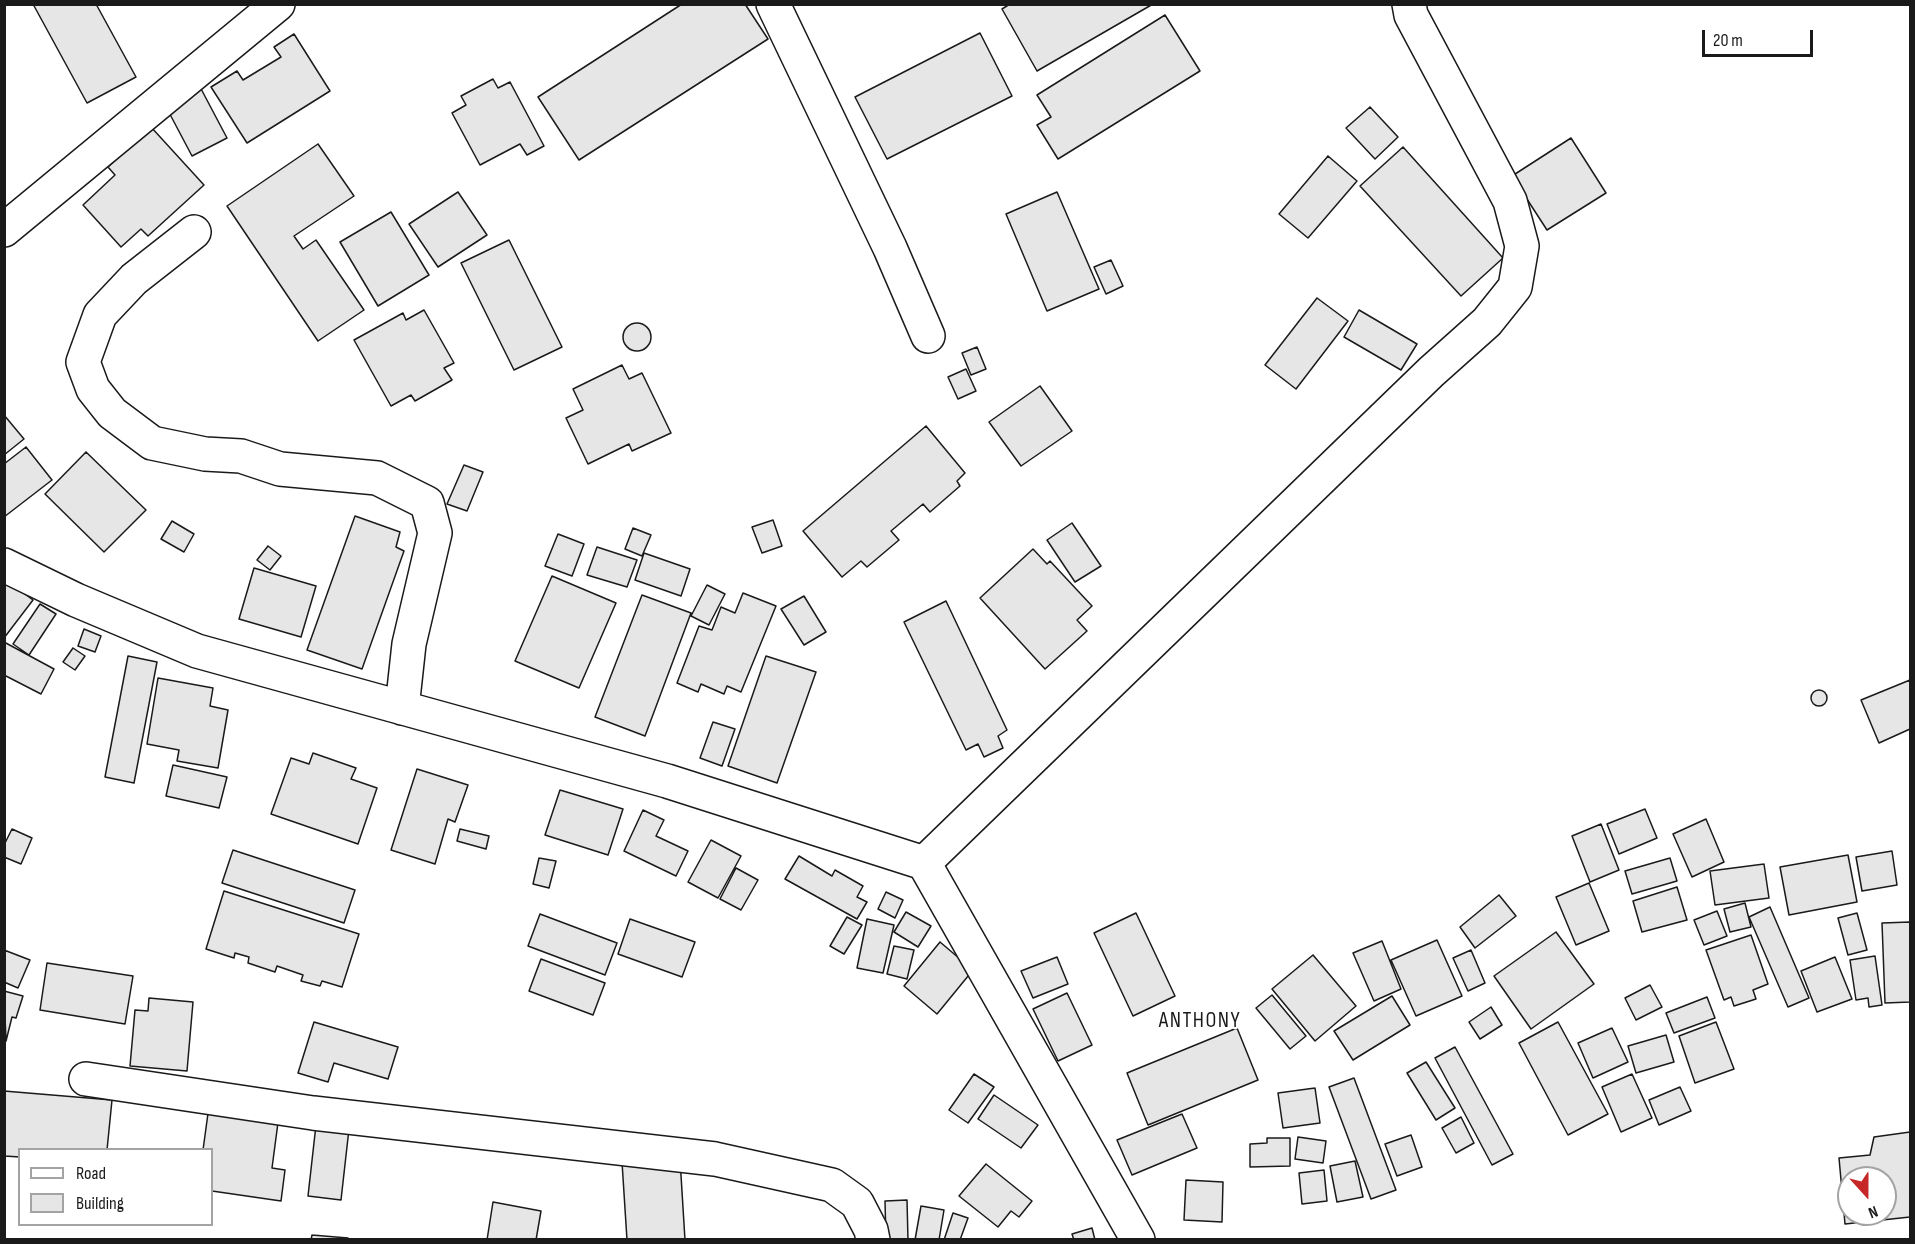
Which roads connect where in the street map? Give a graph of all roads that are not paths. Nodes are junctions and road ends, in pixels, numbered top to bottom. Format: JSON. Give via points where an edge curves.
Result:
{"nodes":[{"id":1,"x":278,"y":4,"type":"edge"},
{"id":2,"x":773,"y":4,"type":"edge"},
{"id":3,"x":1409,"y":4,"type":"edge"},
{"id":4,"x":4,"y":230,"type":"edge"},
{"id":5,"x":194,"y":232,"type":"dead end"},
{"id":6,"x":928,"y":336,"type":"dead end"},
{"id":7,"x":4,"y":565,"type":"edge"},
{"id":8,"x":402,"y":708,"type":"junction"},
{"id":9,"x":924,"y":863,"type":"junction"},
{"id":10,"x":86,"y":1079,"type":"dead end"},
{"id":11,"x":873,"y":1239,"type":"edge"},
{"id":12,"x":1138,"y":1239,"type":"edge"}],
"edges":[{"from":1,"to":4,"type":"street"},
{"from":2,"to":6,"type":"street"},
{"from":3,"to":9,"type":"street","via":[[1411,15],[1510,201],[1522,246],[1515,287],[1487,322]]},
{"from":5,"to":8,"type":"street","via":[[134,279],[100,315],[83,362],[93,389],[112,412],[152,443],[205,454],[241,456],[280,469],[377,478],[427,503],[435,533],[409,644]]},
{"from":7,"to":8,"type":"street","via":[[197,651]]},
{"from":8,"to":9,"type":"street","via":[[667,781]]},
{"from":9,"to":12,"type":"street"},
{"from":10,"to":11,"type":"street","via":[[313,1113],[715,1159],[832,1185],[857,1203]]}]}
